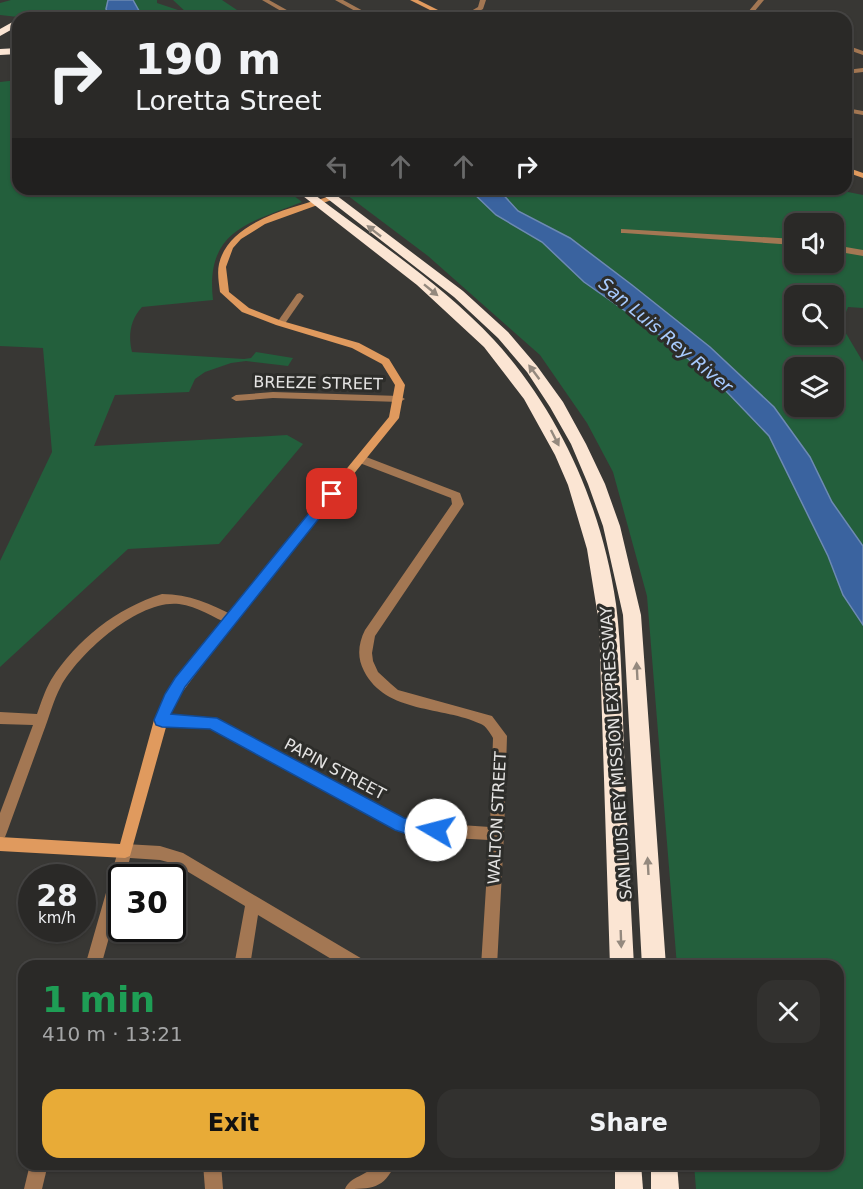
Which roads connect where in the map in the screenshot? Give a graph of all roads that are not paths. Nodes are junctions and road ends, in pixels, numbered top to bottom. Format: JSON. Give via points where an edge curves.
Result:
{"nodes":[{"id":1,"x":265,"y":0,"type":"edge"},
{"id":2,"x":338,"y":0,"type":"edge"},
{"id":3,"x":413,"y":0,"type":"edge"},
{"id":4,"x":483,"y":0,"type":"edge"},
{"id":5,"x":761,"y":0,"type":"edge"},
{"id":6,"x":287,"y":12,"type":"edge"},
{"id":7,"x":362,"y":12,"type":"edge"},
{"id":8,"x":438,"y":12,"type":"edge"},
{"id":9,"x":473,"y":12,"type":"edge"},
{"id":10,"x":751,"y":12,"type":"edge"},
{"id":11,"x":324,"y":197,"type":"edge"},
{"id":12,"x":624,"y":231,"type":"dead end"},
{"id":13,"x":784,"y":241,"type":"edge"},
{"id":14,"x":844,"y":250,"type":"edge"},
{"id":15,"x":863,"y":253,"type":"edge"},
{"id":16,"x":300,"y":296,"type":"dead end"},
{"id":17,"x":281,"y":322,"type":"junction"},
{"id":18,"x":236,"y":398,"type":"dead end"},
{"id":19,"x":400,"y":399,"type":"junction"},
{"id":20,"x":361,"y":459,"type":"junction"},
{"id":21,"x":230,"y":619,"type":"junction"},
{"id":22,"x":0,"y":717,"type":"edge"},
{"id":23,"x":41,"y":720,"type":"junction"},
{"id":24,"x":162,"y":720,"type":"junction"},
{"id":25,"x":0,"y":832,"type":"edge"},
{"id":26,"x":497,"y":834,"type":"junction"},
{"id":27,"x":0,"y":844,"type":"edge"},
{"id":28,"x":125,"y":851,"type":"junction"},
{"id":29,"x":253,"y":902,"type":"junction"},
{"id":30,"x":95,"y":960,"type":"edge"},
{"id":31,"x":243,"y":960,"type":"edge"},
{"id":32,"x":348,"y":960,"type":"edge"},
{"id":33,"x":489,"y":960,"type":"edge"},
{"id":34,"x":622,"y":960,"type":"edge"},
{"id":35,"x":654,"y":960,"type":"edge"},
{"id":36,"x":38,"y":1170,"type":"edge"},
{"id":37,"x":212,"y":1170,"type":"edge"},
{"id":38,"x":382,"y":1170,"type":"edge"},
{"id":39,"x":628,"y":1170,"type":"edge"},
{"id":40,"x":664,"y":1170,"type":"edge"},
{"id":41,"x":33,"y":1189,"type":"edge"},
{"id":42,"x":214,"y":1189,"type":"edge"},
{"id":43,"x":354,"y":1189,"type":"edge"},
{"id":44,"x":629,"y":1189,"type":"edge"},
{"id":45,"x":665,"y":1189,"type":"edge"}],
"edges":[{"from":1,"to":6,"type":"street"},
{"from":2,"to":7,"type":"street"},
{"from":3,"to":8,"type":"street"},
{"from":4,"to":9,"type":"street","via":[[481,8]]},
{"from":5,"to":10,"type":"street"},
{"from":11,"to":17,"type":"street","via":[[249,230],[230,246],[223,264],[219,284],[225,296],[245,310]]},
{"from":11,"to":34,"type":"highway","name":"SAN LUIS REY MISSION EXPRESSWAY","one_way":true,"via":[[489,343],[537,406],[565,458],[586,512],[608,623]]},
{"from":35,"to":11,"type":"highway","name":"SAN LUIS REY MISSION EXPRESSWAY","one_way":true,"via":[[633,615],[611,519],[596,478],[548,390],[501,334],[470,304]]},
{"from":12,"to":13,"type":"street"},
{"from":14,"to":15,"type":"street"},
{"from":16,"to":17,"type":"street"},
{"from":17,"to":19,"type":"street","via":[[369,351],[396,376]]},
{"from":18,"to":19,"type":"street","name":"BREEZE STREET","via":[[273,395]]},
{"from":19,"to":20,"type":"street","via":[[394,418]]},
{"from":20,"to":21,"type":"street"},
{"from":20,"to":26,"type":"street","name":"WALTON STREET","via":[[458,499],[369,634],[364,658],[367,668],[394,694],[487,720],[495,727],[501,746]]},
{"from":21,"to":23,"type":"street","via":[[178,598],[140,604],[68,664],[55,684]]},
{"from":21,"to":24,"type":"street","via":[[180,683]]},
{"from":22,"to":23,"type":"street"},
{"from":23,"to":25,"type":"street"},
{"from":24,"to":26,"type":"street","name":"PAPIN STREET","via":[[212,722],[401,825]]},
{"from":24,"to":28,"type":"street"},
{"from":26,"to":33,"type":"street","name":"WALTON STREET"},
{"from":27,"to":28,"type":"street"},
{"from":28,"to":29,"type":"street","via":[[178,858]]},
{"from":28,"to":30,"type":"street"},
{"from":29,"to":31,"type":"street"},
{"from":29,"to":32,"type":"street"},
{"from":36,"to":41,"type":"street"},
{"from":37,"to":42,"type":"street"},
{"from":38,"to":43,"type":"street"},
{"from":39,"to":44,"type":"highway"},
{"from":40,"to":45,"type":"highway"}]}
